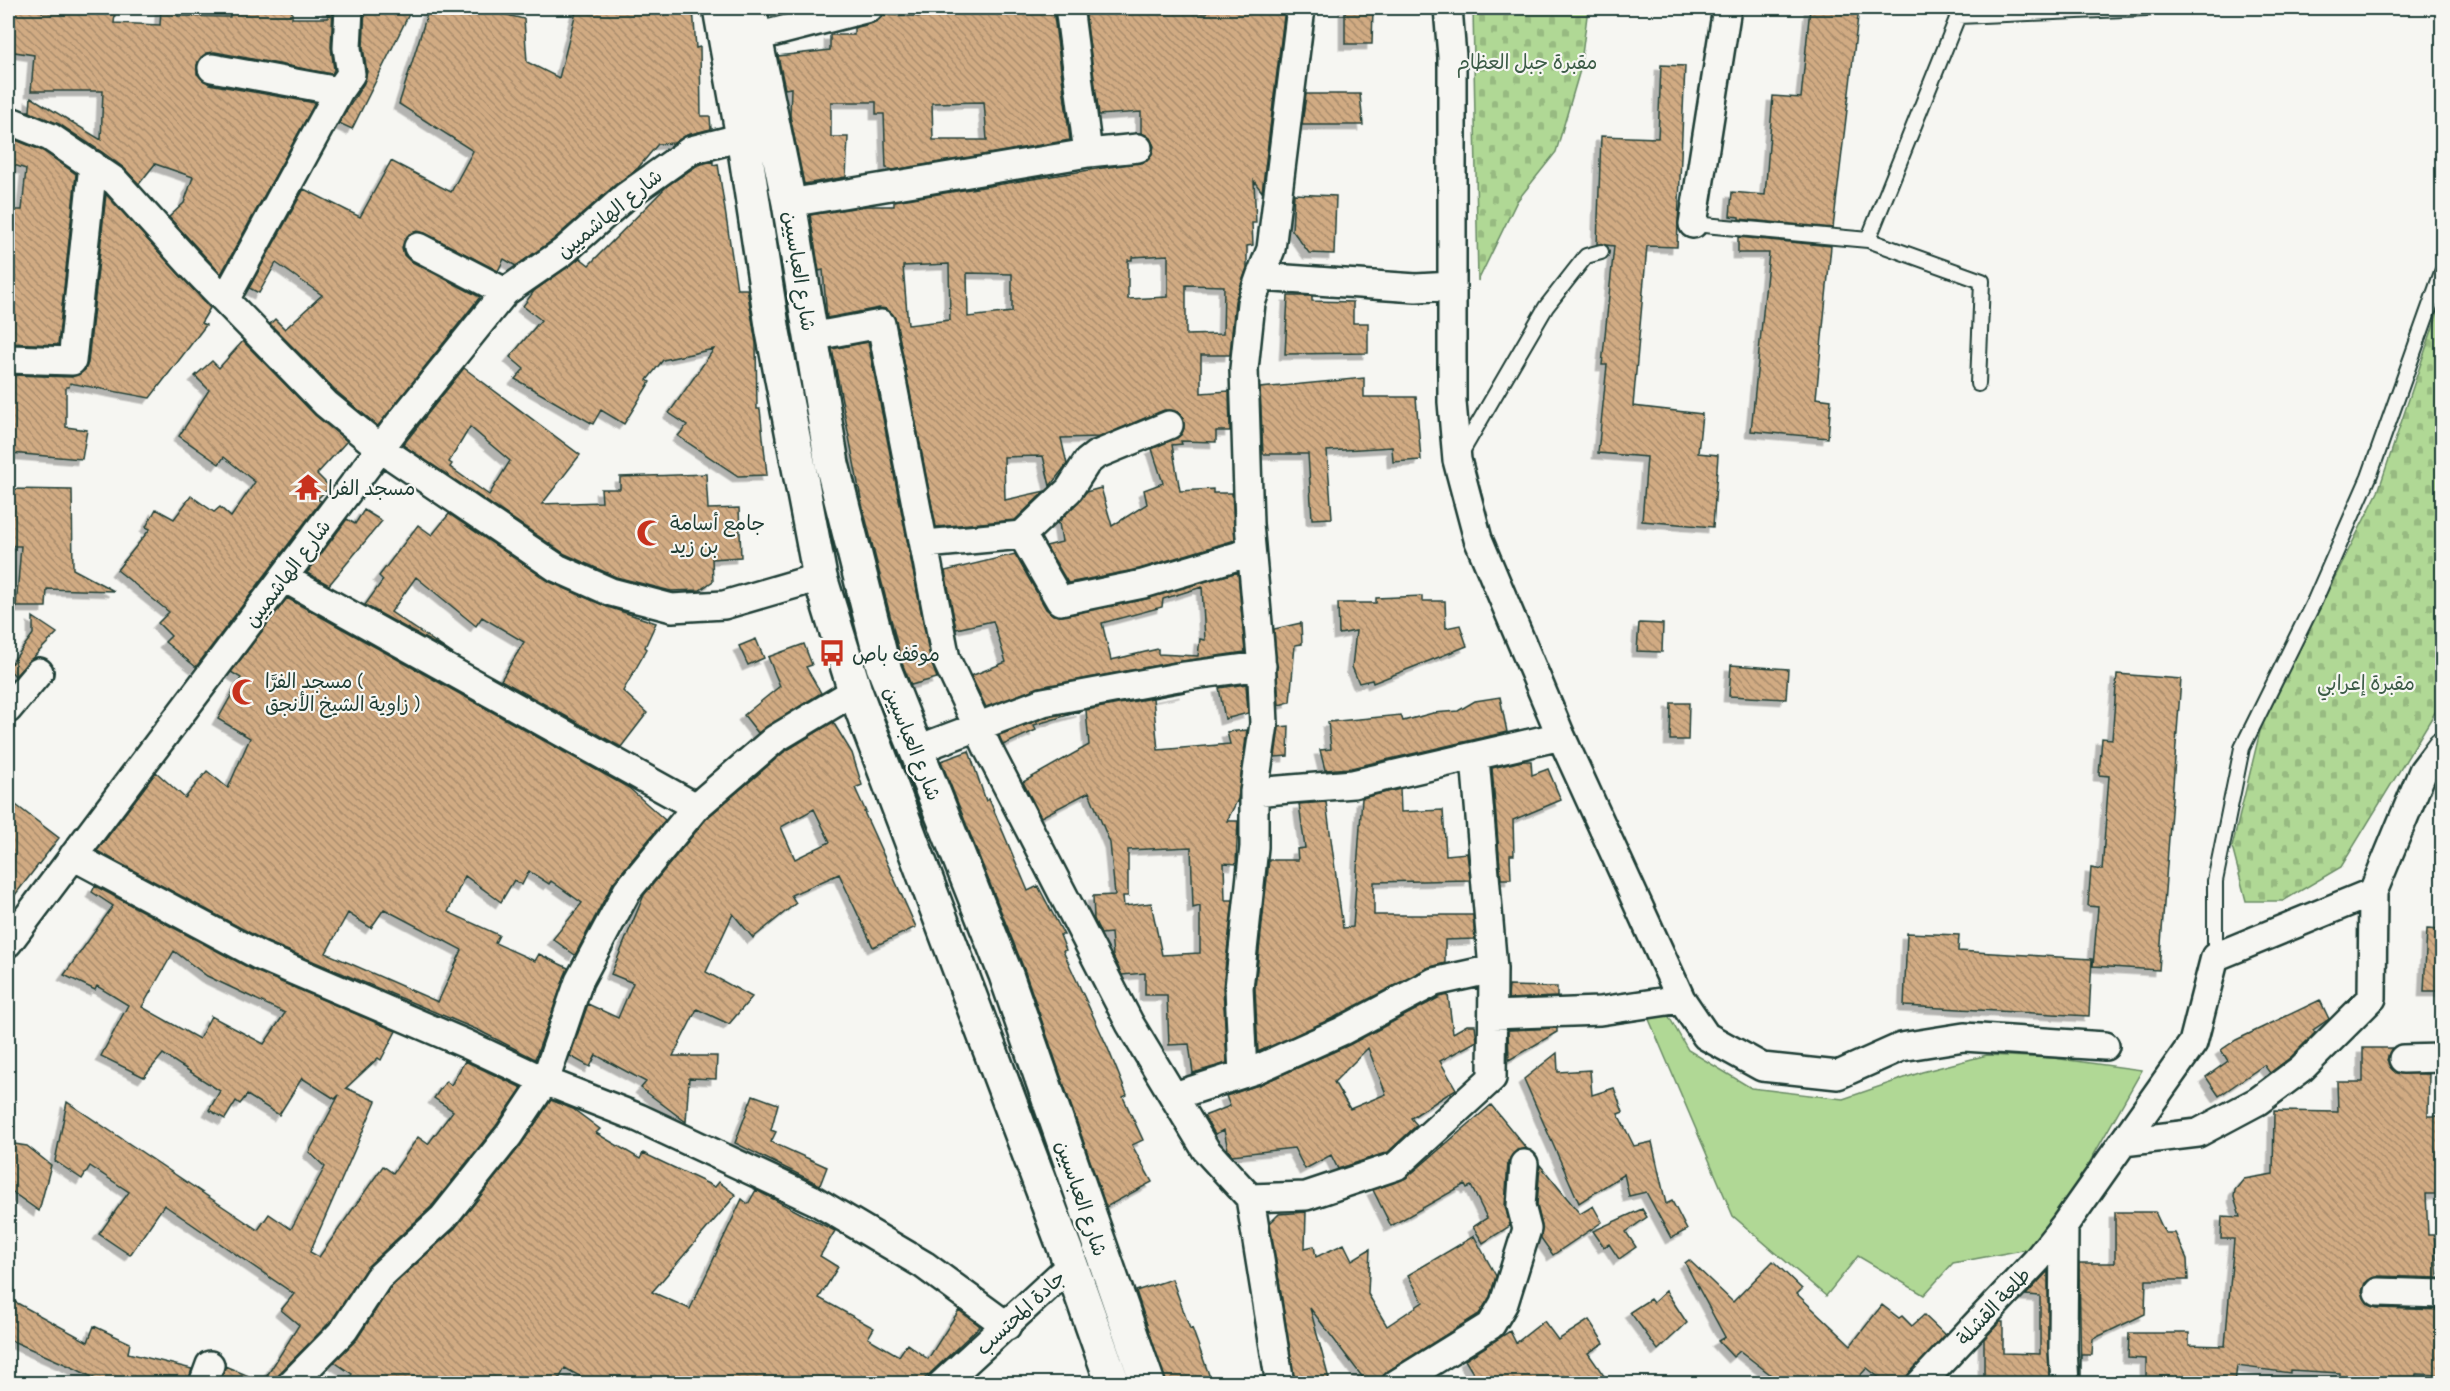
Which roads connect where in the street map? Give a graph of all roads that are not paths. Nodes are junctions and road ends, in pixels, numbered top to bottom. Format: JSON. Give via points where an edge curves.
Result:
{"nodes":[{"id":1,"x":349,"y":8,"type":"edge"},
{"id":2,"x":720,"y":8,"type":"edge"},
{"id":3,"x":869,"y":8,"type":"edge"},
{"id":4,"x":1301,"y":8,"type":"edge"},
{"id":5,"x":1448,"y":8,"type":"edge"},
{"id":6,"x":1726,"y":8,"type":"edge"},
{"id":7,"x":2148,"y":8,"type":"edge"},
{"id":8,"x":1070,"y":14,"type":"dead end"},
{"id":9,"x":753,"y":22,"type":"edge"},
{"id":10,"x":212,"y":68,"type":"dead end"},
{"id":11,"x":339,"y":91,"type":"junction"},
{"id":12,"x":8,"y":120,"type":"edge"},
{"id":13,"x":743,"y":136,"type":"junction"},
{"id":14,"x":1138,"y":148,"type":"dead end"},
{"id":15,"x":1088,"y":153,"type":"junction"},
{"id":16,"x":93,"y":165,"type":"junction"},
{"id":17,"x":789,"y":203,"type":"junction"},
{"id":18,"x":1693,"y":224,"type":"joint"},
{"id":19,"x":1868,"y":240,"type":"junction"},
{"id":20,"x":418,"y":247,"type":"dead end"},
{"id":21,"x":1601,"y":252,"type":"dead end"},
{"id":22,"x":2442,"y":272,"type":"edge"},
{"id":23,"x":1260,"y":277,"type":"junction"},
{"id":24,"x":1452,"y":286,"type":"junction"},
{"id":25,"x":505,"y":292,"type":"junction"},
{"id":26,"x":225,"y":300,"type":"junction"},
{"id":27,"x":810,"y":337,"type":"junction"},
{"id":28,"x":8,"y":359,"type":"edge"},
{"id":29,"x":1978,"y":384,"type":"dead end"},
{"id":30,"x":1169,"y":425,"type":"dead end"},
{"id":31,"x":380,"y":448,"type":"junction"},
{"id":32,"x":1457,"y":460,"type":"junction"},
{"id":33,"x":1022,"y":536,"type":"junction"},
{"id":34,"x":926,"y":544,"type":"junction"},
{"id":35,"x":1251,"y":552,"type":"junction"},
{"id":36,"x":820,"y":577,"type":"junction"},
{"id":37,"x":284,"y":578,"type":"junction"},
{"id":38,"x":1262,"y":666,"type":"junction"},
{"id":39,"x":39,"y":672,"type":"dead end"},
{"id":40,"x":855,"y":691,"type":"junction"},
{"id":41,"x":8,"y":709,"type":"edge"},
{"id":42,"x":978,"y":727,"type":"junction"},
{"id":43,"x":1560,"y":736,"type":"junction"},
{"id":44,"x":2442,"y":746,"type":"edge"},
{"id":45,"x":916,"y":750,"type":"junction"},
{"id":46,"x":1475,"y":758,"type":"junction"},
{"id":47,"x":1254,"y":792,"type":"junction"},
{"id":48,"x":696,"y":807,"type":"junction"},
{"id":49,"x":73,"y":856,"type":"junction"},
{"id":50,"x":2373,"y":892,"type":"junction"},
{"id":51,"x":8,"y":943,"type":"edge"},
{"id":52,"x":2215,"y":957,"type":"junction"},
{"id":53,"x":1493,"y":969,"type":"junction"},
{"id":54,"x":1681,"y":999,"type":"junction"},
{"id":55,"x":1493,"y":1014,"type":"junction"},
{"id":56,"x":2105,"y":1046,"type":"dead end"},
{"id":57,"x":2442,"y":1058,"type":"edge"},
{"id":58,"x":2403,"y":1059,"type":"dead end"},
{"id":59,"x":1243,"y":1074,"type":"junction"},
{"id":60,"x":545,"y":1081,"type":"junction"},
{"id":61,"x":1174,"y":1096,"type":"junction"},
{"id":62,"x":2123,"y":1142,"type":"junction"},
{"id":63,"x":1524,"y":1164,"type":"dead end"},
{"id":64,"x":1250,"y":1198,"type":"junction"},
{"id":65,"x":2064,"y":1227,"type":"junction"},
{"id":66,"x":1071,"y":1265,"type":"junction"},
{"id":67,"x":2378,"y":1292,"type":"dead end"},
{"id":68,"x":2442,"y":1294,"type":"edge"},
{"id":69,"x":1007,"y":1326,"type":"junction"},
{"id":70,"x":291,"y":1383,"type":"edge"},
{"id":71,"x":942,"y":1383,"type":"edge"},
{"id":72,"x":1113,"y":1383,"type":"edge"},
{"id":73,"x":1148,"y":1383,"type":"edge"},
{"id":74,"x":1280,"y":1383,"type":"edge"},
{"id":75,"x":1396,"y":1383,"type":"edge"},
{"id":76,"x":1920,"y":1383,"type":"edge"},
{"id":77,"x":2065,"y":1383,"type":"edge"}],
"edges":[{"from":1,"to":11,"type":"street","via":[[347,48],[351,74]]},
{"from":2,"to":13,"type":"main road","name":"شارع العباسيين"},
{"from":3,"to":9,"type":"street"},
{"from":4,"to":23,"type":"street","via":[[1271,249]]},
{"from":5,"to":24,"type":"street","via":[[1452,57]]},
{"from":6,"to":18,"type":"street"},
{"from":7,"to":19,"type":"lane","via":[[1958,16]]},
{"from":8,"to":15,"type":"street"},
{"from":9,"to":17,"type":"main road","name":"شارع العباسيين"},
{"from":10,"to":11,"type":"street"},
{"from":11,"to":26,"type":"street"},
{"from":12,"to":16,"type":"street","via":[[50,136]]},
{"from":13,"to":25,"type":"street","name":"شارع الهاشميين","via":[[691,150],[625,197],[563,252]]},
{"from":13,"to":36,"type":"main road","name":"شارع العباسيين","via":[[773,333]]},
{"from":14,"to":15,"type":"street"},
{"from":15,"to":17,"type":"street"},
{"from":16,"to":26,"type":"street","via":[[115,181]]},
{"from":16,"to":28,"type":"street","via":[[72,361]]},
{"from":17,"to":27,"type":"main road","name":"شارع العباسيين"},
{"from":18,"to":19,"type":"lane"},
{"from":19,"to":29,"type":"lane","via":[[1982,281]]},
{"from":20,"to":25,"type":"street"},
{"from":21,"to":32,"type":"lane","via":[[1586,256],[1546,308]]},
{"from":22,"to":52,"type":"lane","via":[[2368,477],[2315,600],[2242,748],[2216,881]]},
{"from":23,"to":24,"type":"street","via":[[1416,288]]},
{"from":23,"to":35,"type":"street","via":[[1251,303],[1244,369]]},
{"from":24,"to":32,"type":"street","via":[[1452,402]]},
{"from":25,"to":31,"type":"street","name":"شارع الهاشميين"},
{"from":26,"to":31,"type":"street","via":[[326,404]]},
{"from":27,"to":34,"type":"street","via":[[881,324]]},
{"from":27,"to":45,"type":"main road","name":"شارع العباسيين","via":[[832,464],[883,666]]},
{"from":30,"to":33,"type":"street","via":[[1096,455],[1087,462],[1070,490]]},
{"from":31,"to":36,"type":"street","via":[[557,567],[611,592],[672,608],[724,605]]},
{"from":31,"to":37,"type":"street","name":"شارع الهاشميين"},
{"from":32,"to":43,"type":"street","via":[[1478,539]]},
{"from":33,"to":34,"type":"street"},
{"from":33,"to":35,"type":"street","via":[[1060,602],[1143,584]]},
{"from":34,"to":42,"type":"street","via":[[946,659]]},
{"from":35,"to":38,"type":"street"},
{"from":36,"to":40,"type":"main road","name":"شارع العباسيين"},
{"from":37,"to":48,"type":"street"},
{"from":37,"to":49,"type":"street","name":"شارع الهاشميين"},
{"from":38,"to":42,"type":"street","via":[[1043,702]]},
{"from":38,"to":47,"type":"street","via":[[1264,724]]},
{"from":39,"to":41,"type":"street"},
{"from":40,"to":48,"type":"street","via":[[775,739]]},
{"from":40,"to":66,"type":"main road","name":"شارع العباسيين"},
{"from":42,"to":45,"type":"street"},
{"from":42,"to":61,"type":"street","via":[[1130,1024]]},
{"from":43,"to":46,"type":"street"},
{"from":43,"to":54,"type":"street"},
{"from":44,"to":50,"type":"street","via":[[2423,771]]},
{"from":45,"to":73,"type":"main road","name":"شارع العباسيين","via":[[1006,975]]},
{"from":46,"to":47,"type":"street","via":[[1353,784]]},
{"from":46,"to":53,"type":"street"},
{"from":47,"to":59,"type":"street","via":[[1254,847],[1239,988]]},
{"from":48,"to":60,"type":"street","via":[[627,891],[579,981]]},
{"from":49,"to":51,"type":"street","name":"شارع الهاشميين"},
{"from":49,"to":60,"type":"street","via":[[260,956]]},
{"from":50,"to":52,"type":"street"},
{"from":50,"to":62,"type":"street","via":[[2372,998],[2301,1069],[2258,1101],[2198,1133]]},
{"from":52,"to":62,"type":"street","name":"طلعة القشلة","via":[[2193,1043]]},
{"from":53,"to":55,"type":"street"},
{"from":53,"to":59,"type":"street","via":[[1434,982],[1342,1031]]},
{"from":54,"to":55,"type":"street","via":[[1600,1011]]},
{"from":54,"to":56,"type":"street","via":[[1706,1036],[1762,1067],[1838,1075],[1901,1047],[1964,1037]]},
{"from":55,"to":64,"type":"street","via":[[1492,1078],[1396,1166],[1305,1196]]},
{"from":57,"to":58,"type":"street"},
{"from":59,"to":61,"type":"street"},
{"from":60,"to":69,"type":"street","via":[[639,1118],[814,1200],[924,1265]]},
{"from":60,"to":70,"type":"street","via":[[509,1135],[443,1218],[378,1278],[344,1330]]},
{"from":61,"to":64,"type":"street","via":[[1206,1150]]},
{"from":62,"to":65,"type":"street","name":"طلعة القشلة"},
{"from":63,"to":75,"type":"street","via":[[1521,1206],[1527,1229],[1504,1303],[1491,1325]]},
{"from":64,"to":74,"type":"street"},
{"from":65,"to":76,"type":"street","name":"طلعة القشلة"},
{"from":65,"to":77,"type":"street"},
{"from":66,"to":69,"type":"street","name":"جادة المحتسب"},
{"from":66,"to":72,"type":"main road","name":"شارع العباسيين"},
{"from":67,"to":68,"type":"street"},
{"from":69,"to":71,"type":"street","name":"جادة المحتسب"}]}
